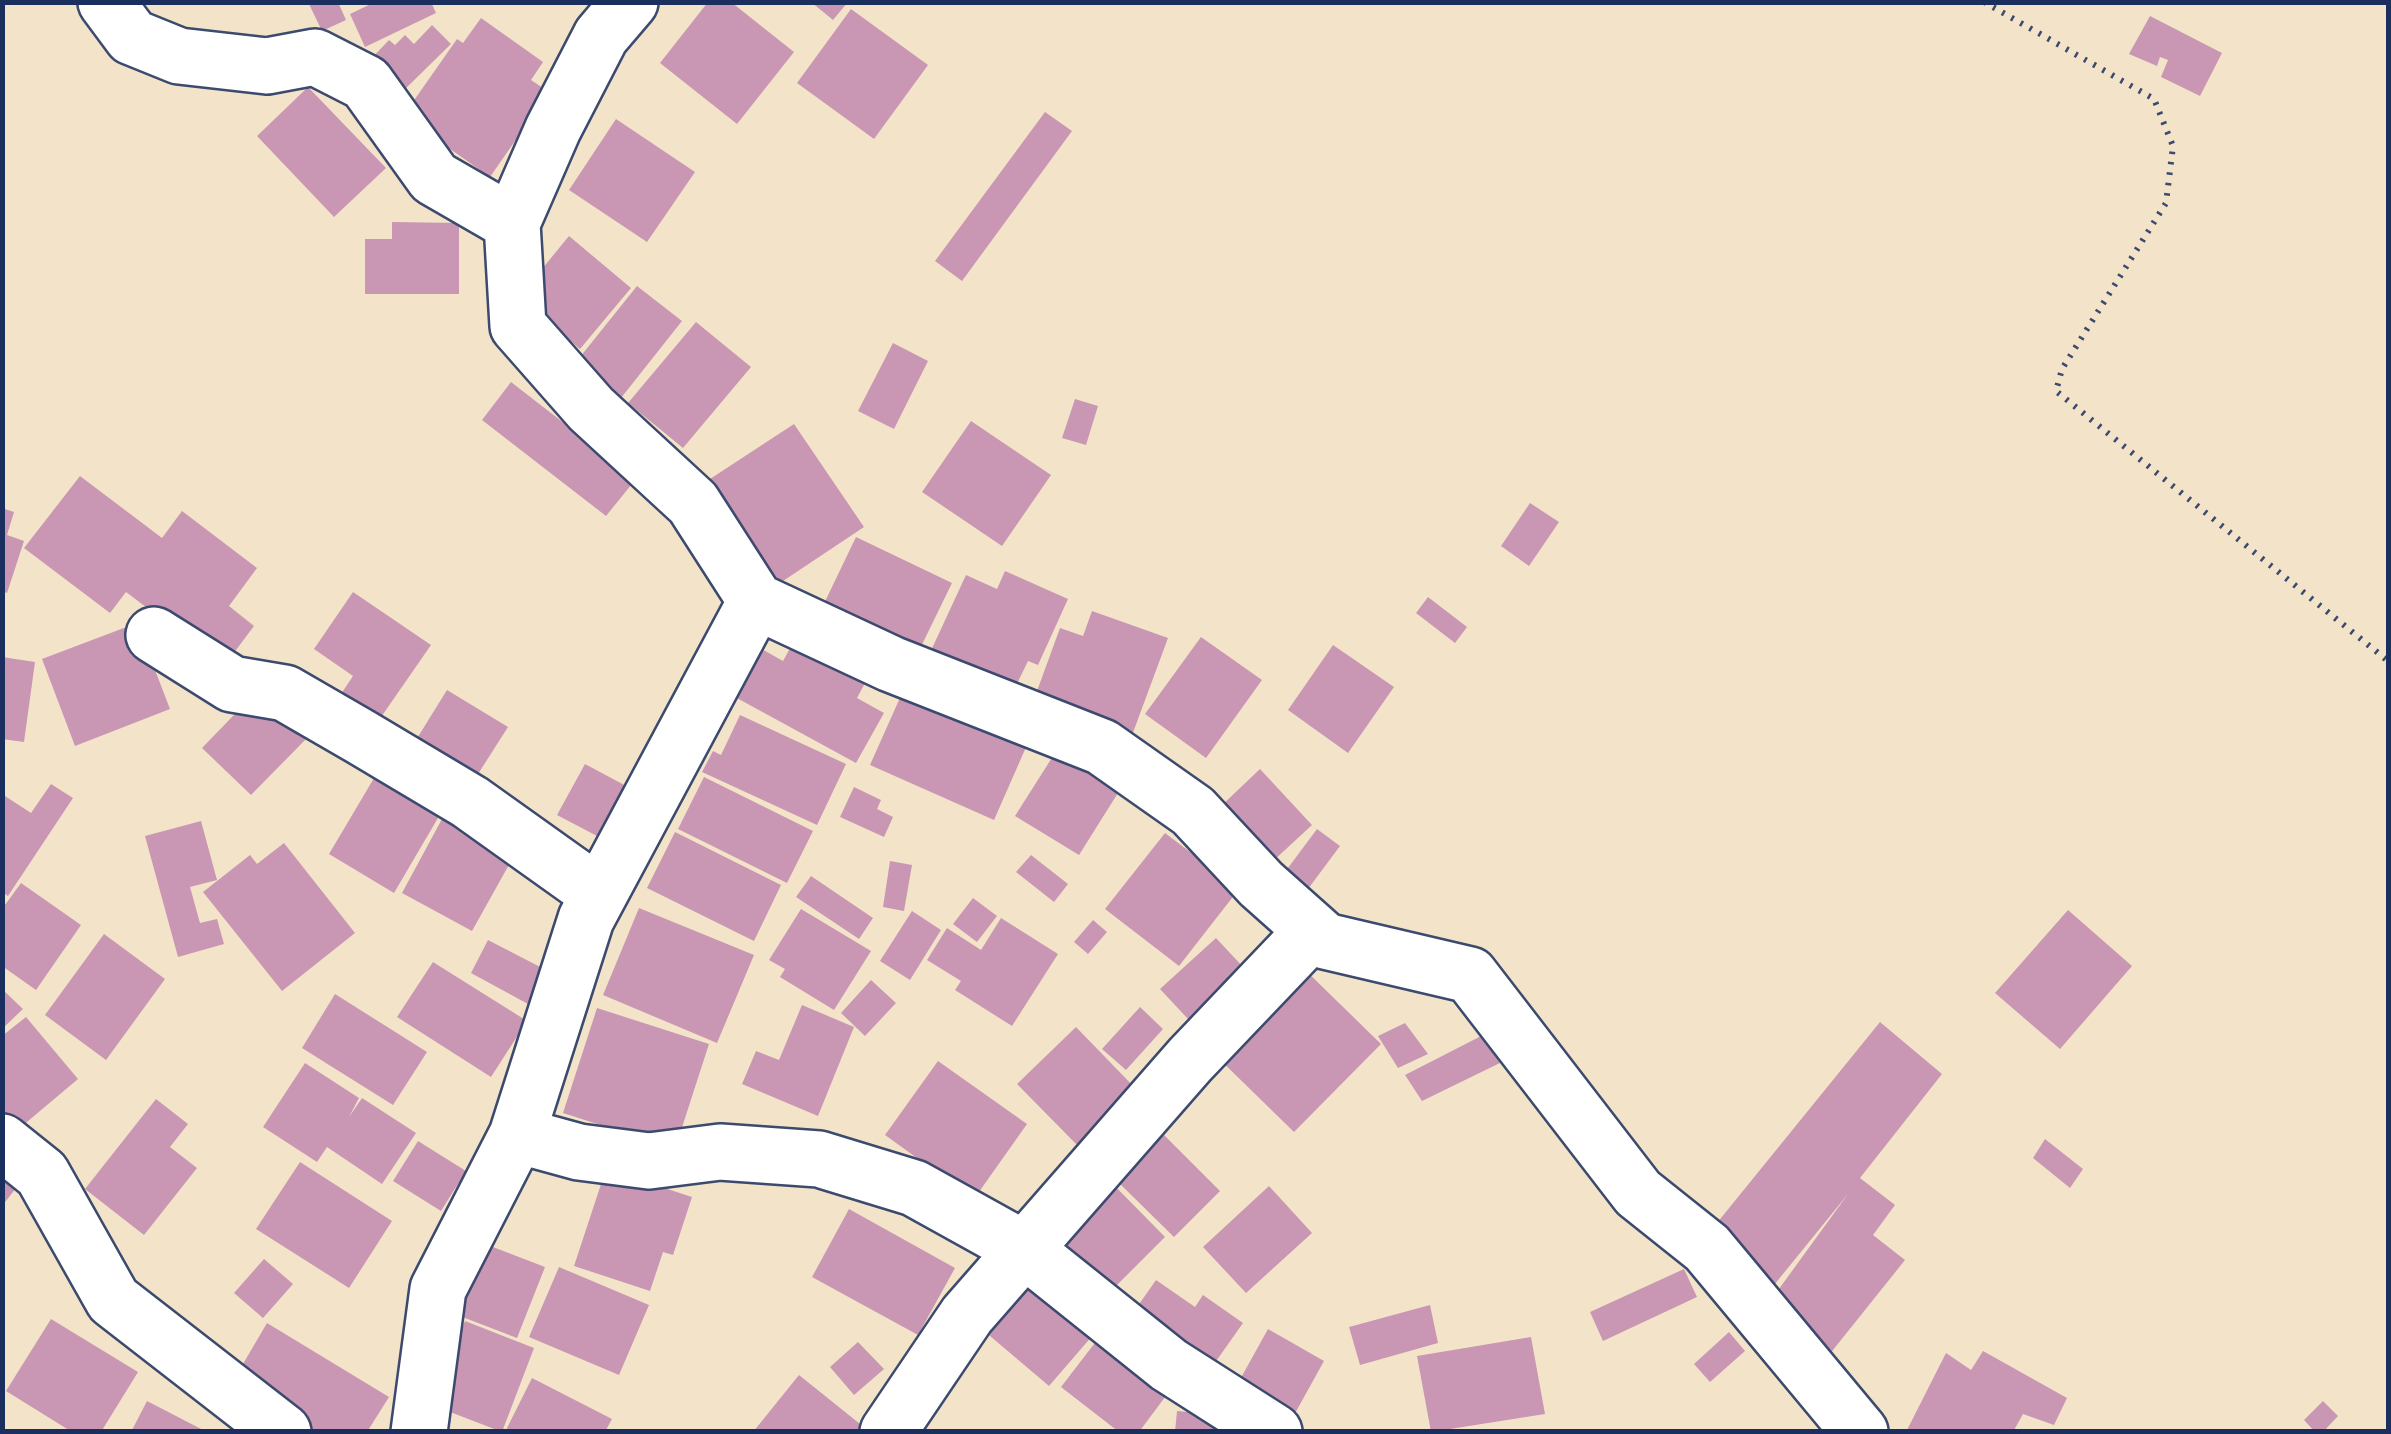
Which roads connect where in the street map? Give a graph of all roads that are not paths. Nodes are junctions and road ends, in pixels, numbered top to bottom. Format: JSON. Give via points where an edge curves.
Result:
{"nodes":[{"id":1,"x":106,"y":2,"type":"edge"},
{"id":2,"x":630,"y":2,"type":"edge"},
{"id":3,"x":512,"y":223,"type":"junction"},
{"id":4,"x":756,"y":601,"type":"junction"},
{"id":5,"x":154,"y":634,"type":"dead end"},
{"id":6,"x":600,"y":894,"type":"junction"},
{"id":7,"x":1313,"y":931,"type":"junction"},
{"id":8,"x":517,"y":1135,"type":"junction"},
{"id":9,"x":2,"y":1142,"type":"edge"},
{"id":10,"x":1024,"y":1250,"type":"junction"},
{"id":11,"x":420,"y":1431,"type":"edge"},
{"id":12,"x":283,"y":1432,"type":"edge"},
{"id":13,"x":888,"y":1432,"type":"edge"},
{"id":14,"x":1274,"y":1432,"type":"edge"},
{"id":15,"x":1860,"y":1432,"type":"edge"}],
"edges":[{"from":1,"to":3,"type":"street","via":[[132,37],[179,56],[267,66],[315,57],[366,84],[434,178]]},
{"from":2,"to":3,"type":"street","via":[[600,36]]},
{"from":3,"to":4,"type":"street","via":[[518,326],[591,409],[693,503]]},
{"from":4,"to":6,"type":"street"},
{"from":4,"to":7,"type":"street","via":[[891,664],[1102,747],[1193,811]]},
{"from":5,"to":6,"type":"street","via":[[232,684],[285,693],[361,737],[470,802]]},
{"from":6,"to":8,"type":"street","via":[[586,919]]},
{"from":7,"to":10,"type":"street"},
{"from":7,"to":15,"type":"street","via":[[1325,941],[1470,975],[1638,1193],[1707,1248]]},
{"from":8,"to":10,"type":"street","via":[[649,1161],[720,1152],[819,1159],[914,1188]]},
{"from":8,"to":11,"type":"street","via":[[438,1290]]},
{"from":9,"to":12,"type":"street","via":[[42,1174],[112,1300]]},
{"from":10,"to":13,"type":"street","via":[[967,1315]]},
{"from":10,"to":14,"type":"street","via":[[1170,1364]]}]}
